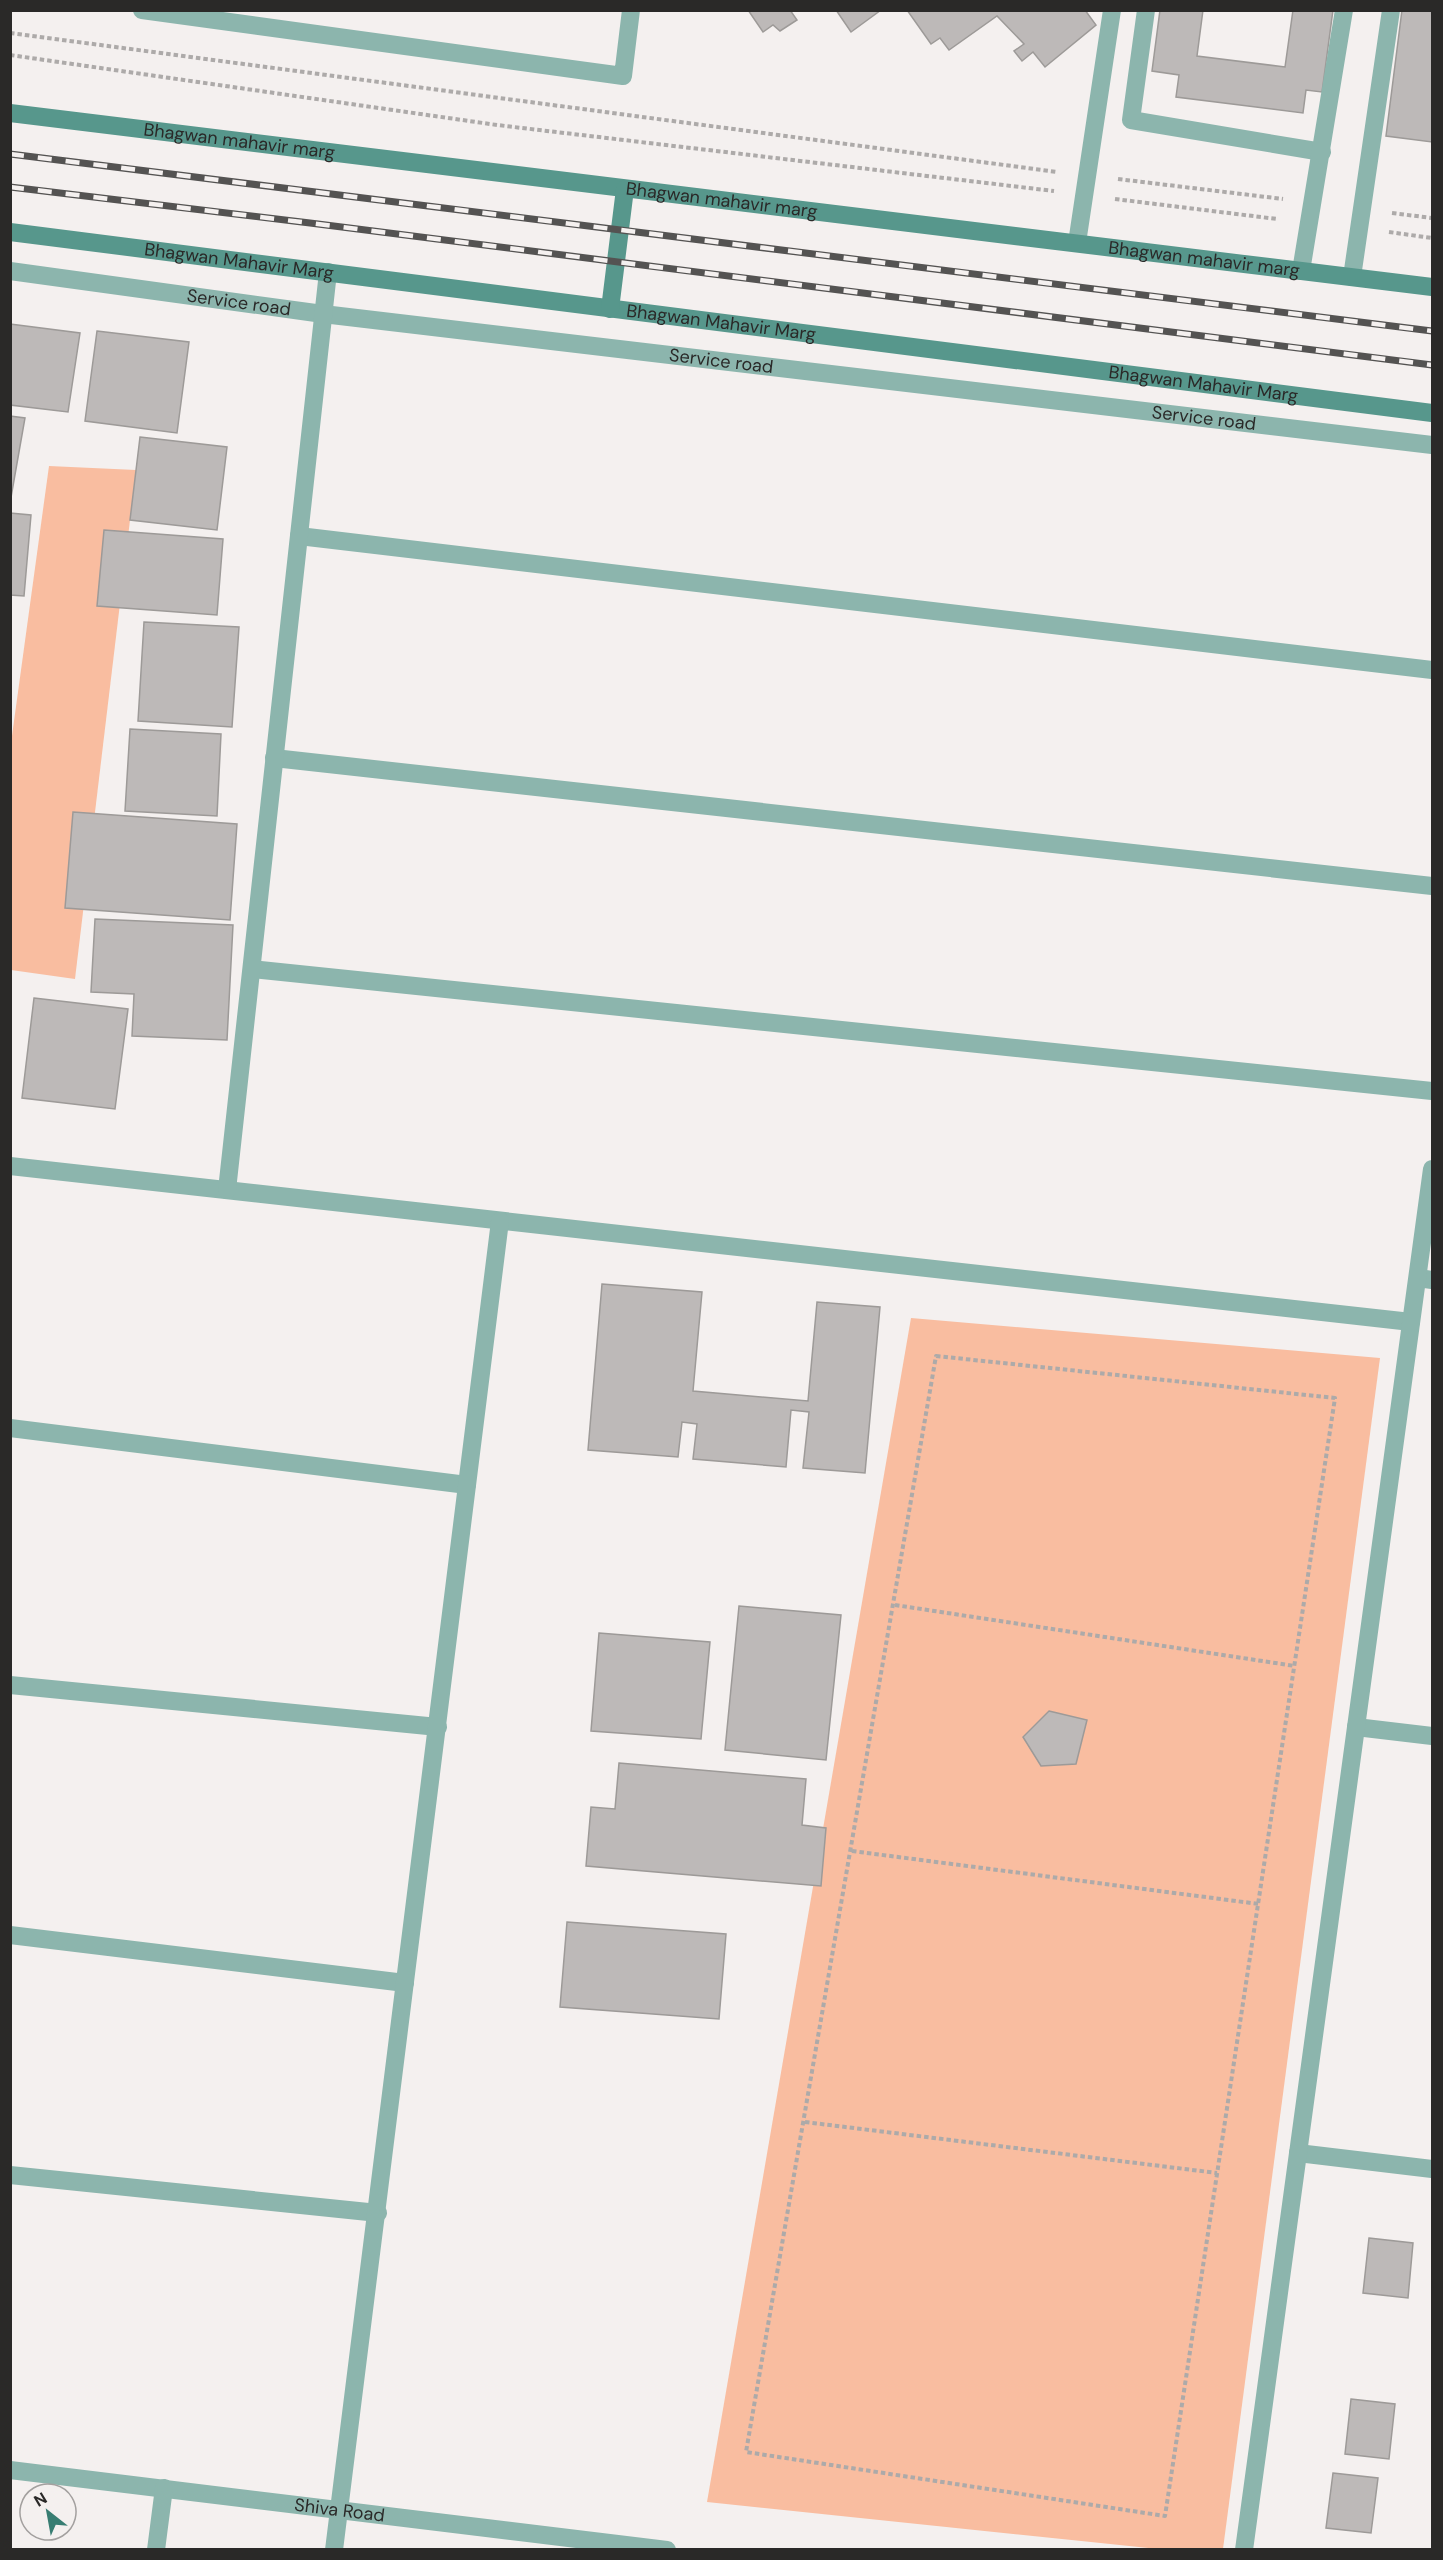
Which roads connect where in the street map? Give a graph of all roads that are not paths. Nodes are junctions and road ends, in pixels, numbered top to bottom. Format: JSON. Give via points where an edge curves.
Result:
{"nodes":[{"id":1,"x":142,"y":10,"type":"edge"},
{"id":2,"x":631,"y":10,"type":"edge"},
{"id":3,"x":1112,"y":10,"type":"edge"},
{"id":4,"x":1146,"y":10,"type":"edge"},
{"id":5,"x":1344,"y":10,"type":"edge"},
{"id":6,"x":1391,"y":10,"type":"edge"},
{"id":7,"x":10,"y":113,"type":"edge"},
{"id":8,"x":1322,"y":152,"type":"junction"},
{"id":9,"x":625,"y":189,"type":"junction"},
{"id":10,"x":10,"y":232,"type":"edge"},
{"id":11,"x":1077,"y":243,"type":"junction"},
{"id":12,"x":1301,"y":270,"type":"junction"},
{"id":13,"x":10,"y":271,"type":"edge"},
{"id":14,"x":328,"y":272,"type":"junction"},
{"id":15,"x":1352,"y":277,"type":"junction"},
{"id":16,"x":1432,"y":287,"type":"edge"},
{"id":17,"x":610,"y":309,"type":"junction"},
{"id":18,"x":323,"y":314,"type":"junction"},
{"id":19,"x":1432,"y":413,"type":"edge"},
{"id":20,"x":1432,"y":445,"type":"edge"},
{"id":21,"x":299,"y":536,"type":"junction"},
{"id":22,"x":1432,"y":670,"type":"edge"},
{"id":23,"x":274,"y":758,"type":"junction"},
{"id":24,"x":1432,"y":886,"type":"edge"},
{"id":25,"x":252,"y":969,"type":"junction"},
{"id":26,"x":1432,"y":1091,"type":"edge"},
{"id":27,"x":10,"y":1166,"type":"edge"},
{"id":28,"x":1432,"y":1169,"type":"edge"},
{"id":29,"x":227,"y":1190,"type":"junction"},
{"id":30,"x":500,"y":1221,"type":"junction"},
{"id":31,"x":1425,"y":1279,"type":"edge"},
{"id":32,"x":1412,"y":1322,"type":"junction"},
{"id":33,"x":10,"y":1428,"type":"edge"},
{"id":34,"x":467,"y":1485,"type":"junction"},
{"id":35,"x":10,"y":1686,"type":"edge"},
{"id":36,"x":438,"y":1726,"type":"junction"},
{"id":37,"x":1356,"y":1727,"type":"junction"},
{"id":38,"x":1432,"y":1736,"type":"edge"},
{"id":39,"x":10,"y":1935,"type":"edge"},
{"id":40,"x":405,"y":1983,"type":"junction"},
{"id":41,"x":1298,"y":2152,"type":"junction"},
{"id":42,"x":1432,"y":2169,"type":"edge"},
{"id":43,"x":10,"y":2175,"type":"edge"},
{"id":44,"x":378,"y":2213,"type":"junction"},
{"id":45,"x":10,"y":2470,"type":"edge"},
{"id":46,"x":164,"y":2488,"type":"junction"},
{"id":47,"x":339,"y":2509,"type":"junction"},
{"id":48,"x":156,"y":2550,"type":"edge"},
{"id":49,"x":334,"y":2550,"type":"edge"},
{"id":50,"x":667,"y":2550,"type":"edge"},
{"id":51,"x":1244,"y":2550,"type":"edge"}],
"edges":[{"from":1,"to":2,"type":"street","via":[[623,76]]},
{"from":3,"to":11,"type":"street"},
{"from":4,"to":8,"type":"street","via":[[1131,120]]},
{"from":5,"to":8,"type":"street"},
{"from":6,"to":15,"type":"street"},
{"from":7,"to":9,"type":"main road","name":"Bhagwan mahavir marg"},
{"from":8,"to":12,"type":"street"},
{"from":9,"to":11,"type":"main road","name":"Bhagwan mahavir marg"},
{"from":9,"to":17,"type":"main road"},
{"from":10,"to":14,"type":"main road","name":"Bhagwan Mahavir Marg"},
{"from":11,"to":12,"type":"main road","name":"Bhagwan mahavir marg"},
{"from":12,"to":15,"type":"main road","name":"Bhagwan mahavir marg"},
{"from":13,"to":18,"type":"street","name":"Service road"},
{"from":14,"to":17,"type":"main road","name":"Bhagwan Mahavir Marg"},
{"from":14,"to":18,"type":"street"},
{"from":15,"to":16,"type":"main road","name":"Bhagwan mahavir marg"},
{"from":17,"to":19,"type":"main road","name":"Bhagwan Mahavir Marg"},
{"from":18,"to":20,"type":"street","name":"Service road"},
{"from":18,"to":21,"type":"street"},
{"from":21,"to":22,"type":"street"},
{"from":21,"to":23,"type":"street"},
{"from":23,"to":24,"type":"street"},
{"from":23,"to":25,"type":"street"},
{"from":25,"to":26,"type":"street"},
{"from":25,"to":29,"type":"street"},
{"from":27,"to":29,"type":"street"},
{"from":28,"to":31,"type":"street"},
{"from":29,"to":30,"type":"street"},
{"from":30,"to":32,"type":"street"},
{"from":30,"to":34,"type":"street"},
{"from":31,"to":32,"type":"street"},
{"from":32,"to":37,"type":"street"},
{"from":33,"to":34,"type":"street"},
{"from":34,"to":36,"type":"street"},
{"from":35,"to":36,"type":"street"},
{"from":36,"to":40,"type":"street"},
{"from":37,"to":38,"type":"street"},
{"from":37,"to":41,"type":"street"},
{"from":39,"to":40,"type":"street"},
{"from":40,"to":44,"type":"street"},
{"from":41,"to":42,"type":"street"},
{"from":41,"to":51,"type":"street"},
{"from":43,"to":44,"type":"street"},
{"from":44,"to":47,"type":"street"},
{"from":45,"to":46,"type":"street","name":"Shiva Road"},
{"from":46,"to":47,"type":"street","name":"Shiva Road"},
{"from":46,"to":48,"type":"street"},
{"from":47,"to":49,"type":"street"},
{"from":47,"to":50,"type":"street","name":"Shiva Road"}]}
